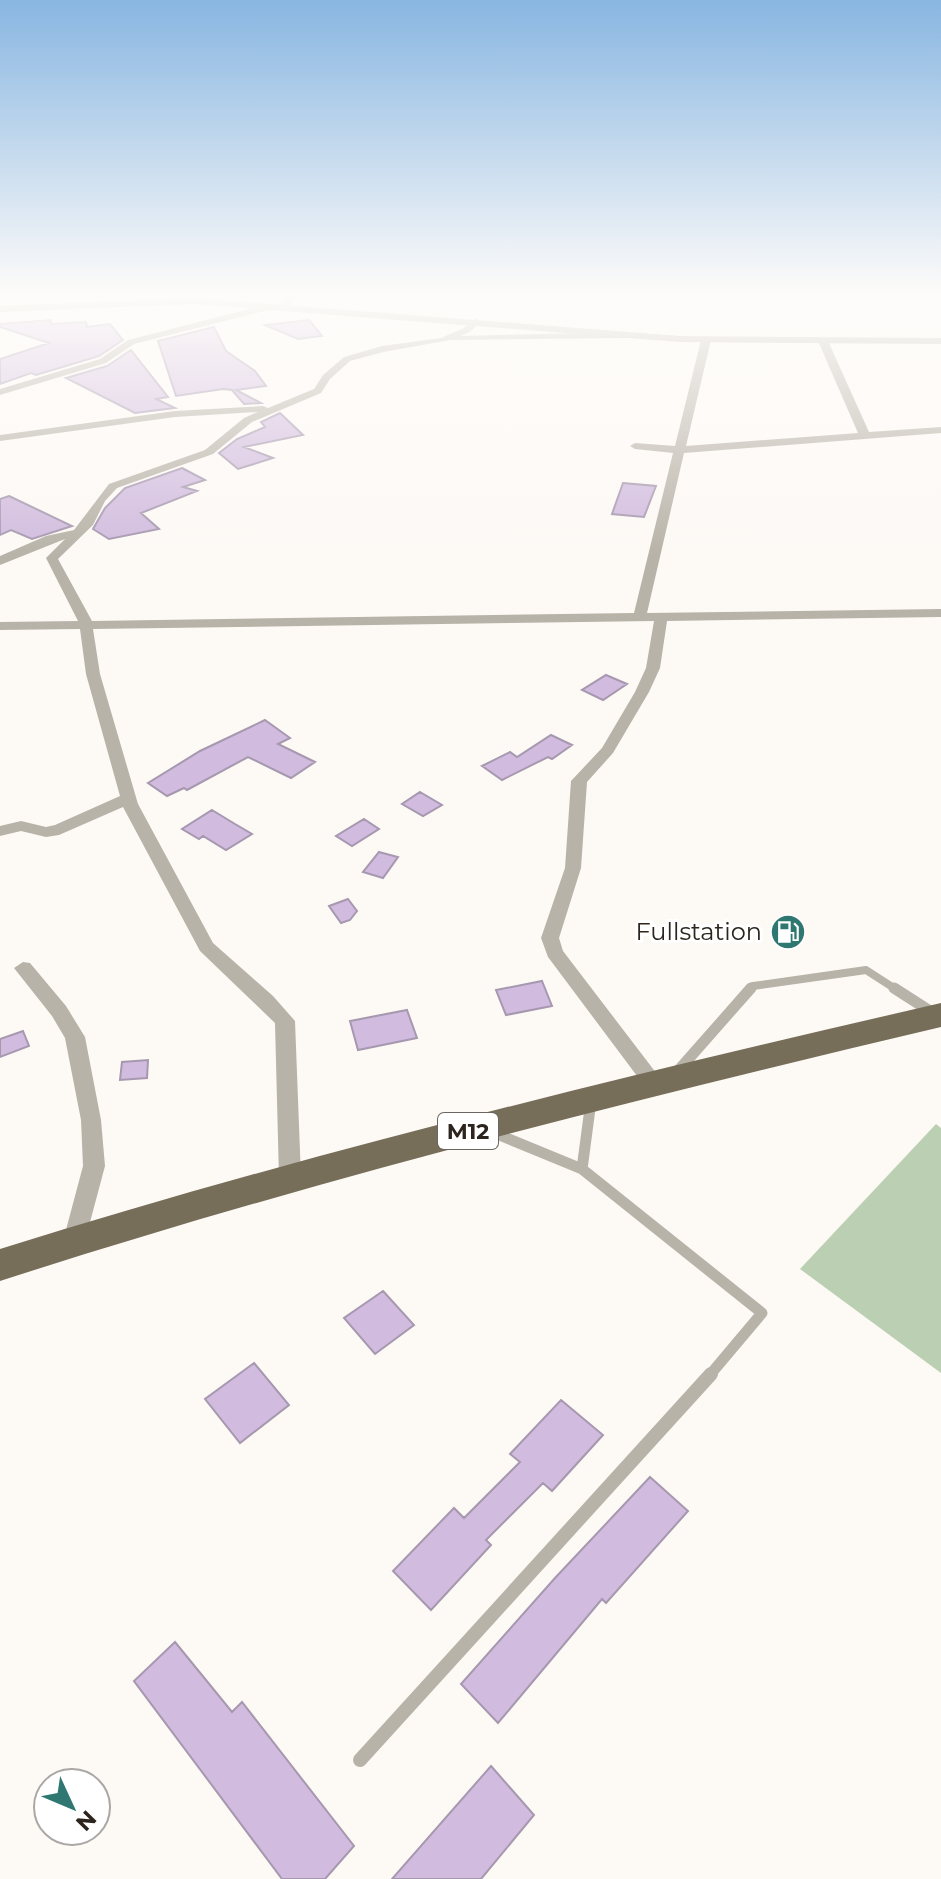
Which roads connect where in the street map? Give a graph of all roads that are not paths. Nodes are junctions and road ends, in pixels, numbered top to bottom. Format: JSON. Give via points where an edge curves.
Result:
{"nodes":[{"id":1,"x":38,"y":381,"type":"edge"},
{"id":2,"x":324,"y":381,"type":"edge"},
{"id":3,"x":696,"y":381,"type":"edge"},
{"id":4,"x":839,"y":381,"type":"edge"},
{"id":5,"x":0,"y":392,"type":"edge"},
{"id":6,"x":273,"y":409,"type":"junction"},
{"id":7,"x":941,"y":430,"type":"edge"},
{"id":8,"x":865,"y":436,"type":"junction"},
{"id":9,"x":0,"y":438,"type":"edge"},
{"id":10,"x":635,"y":446,"type":"dead end"},
{"id":11,"x":679,"y":450,"type":"junction"},
{"id":12,"x":78,"y":531,"type":"junction"},
{"id":13,"x":0,"y":561,"type":"edge"},
{"id":14,"x":941,"y":613,"type":"edge"},
{"id":15,"x":661,"y":617,"type":"junction"},
{"id":16,"x":639,"y":618,"type":"junction"},
{"id":17,"x":86,"y":624,"type":"junction"},
{"id":18,"x":0,"y":626,"type":"edge"},
{"id":19,"x":129,"y":798,"type":"junction"},
{"id":20,"x":0,"y":831,"type":"edge"},
{"id":21,"x":23,"y":968,"type":"dead end"},
{"id":22,"x":940,"y":1016,"type":"edge"},
{"id":23,"x":662,"y":1080,"type":"junction"},
{"id":24,"x":591,"y":1099,"type":"junction"},
{"id":25,"x":482,"y":1127,"type":"junction"},
{"id":26,"x":582,"y":1169,"type":"junction"},
{"id":27,"x":290,"y":1178,"type":"junction"},
{"id":28,"x":74,"y":1241,"type":"junction"},
{"id":29,"x":0,"y":1265,"type":"edge"},
{"id":30,"x":360,"y":1760,"type":"dead end"}],
"edges":[{"from":1,"to":5,"type":"street"},
{"from":2,"to":6,"type":"street","via":[[318,391]]},
{"from":3,"to":11,"type":"street"},
{"from":4,"to":8,"type":"street"},
{"from":6,"to":9,"type":"street","via":[[175,414]]},
{"from":6,"to":12,"type":"street","via":[[248,420],[209,452],[113,486]]},
{"from":7,"to":8,"type":"street"},
{"from":8,"to":11,"type":"street"},
{"from":10,"to":11,"type":"street"},
{"from":11,"to":16,"type":"street"},
{"from":12,"to":13,"type":"street"},
{"from":12,"to":17,"type":"street","via":[[52,558]]},
{"from":14,"to":15,"type":"street"},
{"from":15,"to":16,"type":"street"},
{"from":15,"to":23,"type":"street","via":[[653,668],[642,692],[608,750],[579,781],[573,868],[550,938],[554,953]]},
{"from":16,"to":17,"type":"street"},
{"from":17,"to":18,"type":"street"},
{"from":17,"to":19,"type":"street","via":[[93,674]]},
{"from":19,"to":20,"type":"street","via":[[59,830],[21,826]]},
{"from":19,"to":27,"type":"street","via":[[206,947],[272,1003],[285,1021]]},
{"from":21,"to":28,"type":"street","via":[[75,1037],[91,1120],[94,1166]]},
{"from":22,"to":23,"type":"highway","number":"M12"},
{"from":22,"to":23,"type":"lane","via":[[866,970],[753,986]]},
{"from":23,"to":24,"type":"highway","number":"M12"},
{"from":24,"to":25,"type":"highway","number":"M12"},
{"from":24,"to":26,"type":"lane"},
{"from":25,"to":26,"type":"lane"},
{"from":25,"to":27,"type":"highway","number":"M12"},
{"from":26,"to":30,"type":"lane","via":[[762,1313]]},
{"from":27,"to":28,"type":"highway","number":"M12"},
{"from":28,"to":29,"type":"highway","number":"M12"}]}
